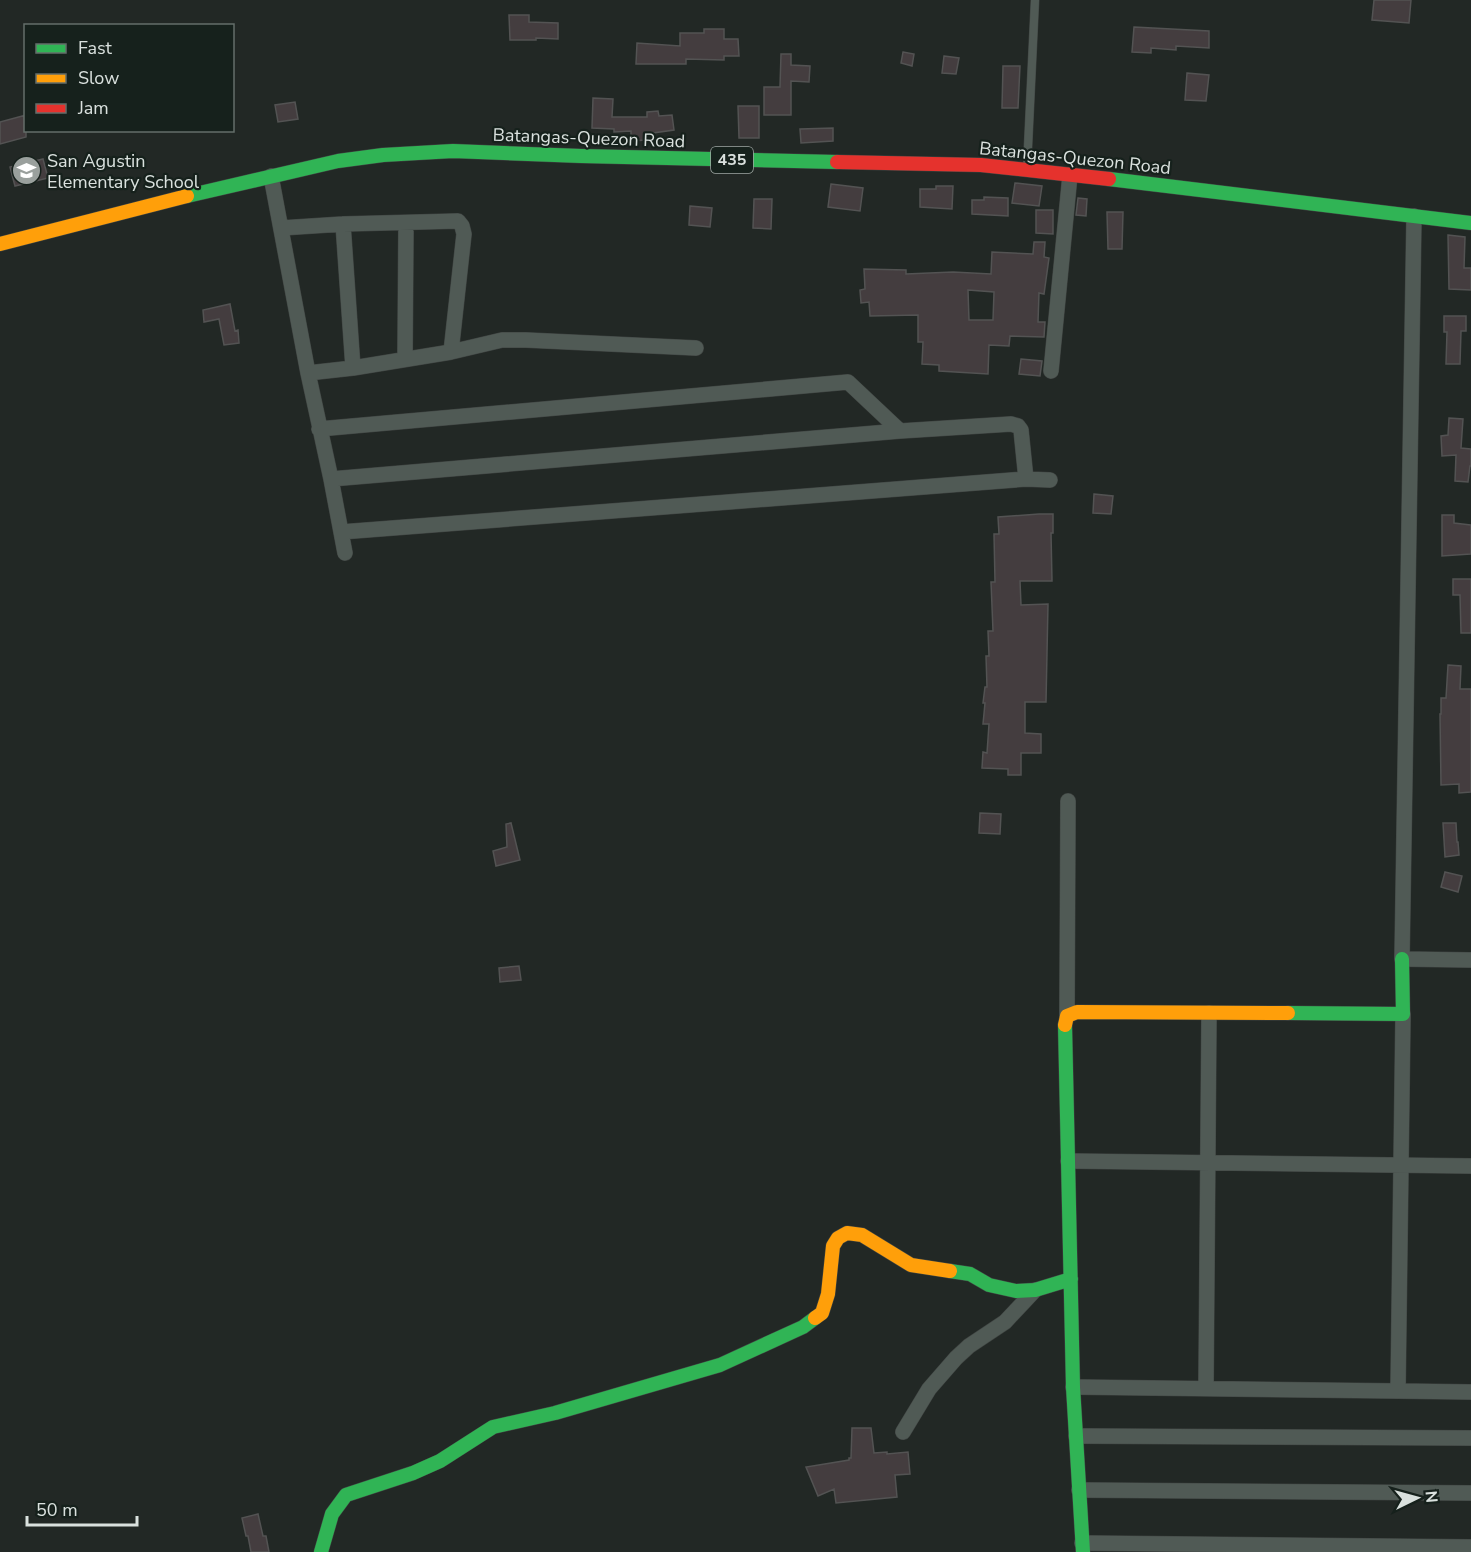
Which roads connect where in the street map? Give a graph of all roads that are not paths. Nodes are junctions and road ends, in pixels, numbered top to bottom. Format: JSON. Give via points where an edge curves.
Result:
{"nodes":[{"id":1,"x":1035,"y":0,"type":"edge"},
{"id":2,"x":1027,"y":170,"type":"junction"},
{"id":3,"x":1070,"y":175,"type":"junction"},
{"id":4,"x":271,"y":176,"type":"junction"},
{"id":5,"x":1414,"y":216,"type":"junction"},
{"id":6,"x":1471,"y":223,"type":"edge"},
{"id":7,"x":343,"y":224,"type":"junction"},
{"id":8,"x":406,"y":224,"type":"junction"},
{"id":9,"x":281,"y":228,"type":"junction"},
{"id":10,"x":0,"y":244,"type":"edge"},
{"id":11,"x":696,"y":348,"type":"dead end"},
{"id":12,"x":451,"y":352,"type":"junction"},
{"id":13,"x":405,"y":359,"type":"junction"},
{"id":14,"x":353,"y":368,"type":"junction"},
{"id":15,"x":1051,"y":371,"type":"dead end"},
{"id":16,"x":308,"y":373,"type":"junction"},
{"id":17,"x":319,"y":429,"type":"junction"},
{"id":18,"x":900,"y":431,"type":"junction"},
{"id":19,"x":331,"y":479,"type":"junction"},
{"id":20,"x":1026,"y":479,"type":"junction"},
{"id":21,"x":1050,"y":480,"type":"dead end"},
{"id":22,"x":341,"y":532,"type":"junction"},
{"id":23,"x":345,"y":553,"type":"dead end"},
{"id":24,"x":1068,"y":801,"type":"dead end"},
{"id":25,"x":1402,"y":959,"type":"junction"},
{"id":26,"x":1471,"y":960,"type":"edge"},
{"id":27,"x":1209,"y":1013,"type":"junction"},
{"id":28,"x":1403,"y":1014,"type":"junction"},
{"id":29,"x":1067,"y":1016,"type":"junction"},
{"id":30,"x":1068,"y":1161,"type":"junction"},
{"id":31,"x":1208,"y":1162,"type":"junction"},
{"id":32,"x":1401,"y":1165,"type":"junction"},
{"id":33,"x":1471,"y":1166,"type":"edge"},
{"id":34,"x":1071,"y":1279,"type":"junction"},
{"id":35,"x":1035,"y":1290,"type":"junction"},
{"id":36,"x":1073,"y":1387,"type":"junction"},
{"id":37,"x":1206,"y":1389,"type":"junction"},
{"id":38,"x":1398,"y":1391,"type":"junction"},
{"id":39,"x":1471,"y":1392,"type":"edge"},
{"id":40,"x":903,"y":1432,"type":"dead end"},
{"id":41,"x":1076,"y":1436,"type":"junction"},
{"id":42,"x":1471,"y":1438,"type":"edge"},
{"id":43,"x":1079,"y":1490,"type":"junction"},
{"id":44,"x":1471,"y":1492,"type":"edge"},
{"id":45,"x":1471,"y":1547,"type":"edge"},
{"id":46,"x":1083,"y":1548,"type":"edge"},
{"id":47,"x":321,"y":1552,"type":"edge"}],
"edges":[{"from":1,"to":2,"type":"lane"},
{"from":2,"to":3,"type":"street","name":"Batangas-Quezon Road","number":"435"},
{"from":2,"to":4,"type":"street","name":"Batangas-Quezon Road","number":"435","via":[[981,165],[453,151],[338,160]]},
{"from":3,"to":5,"type":"street","name":"Batangas-Quezon Road","number":"435"},
{"from":3,"to":15,"type":"street"},
{"from":4,"to":9,"type":"street"},
{"from":4,"to":10,"type":"street","name":"Batangas-Quezon Road","number":"435"},
{"from":5,"to":6,"type":"street","name":"Batangas-Quezon Road","number":"435"},
{"from":5,"to":25,"type":"street"},
{"from":7,"to":8,"type":"street"},
{"from":7,"to":9,"type":"street"},
{"from":7,"to":14,"type":"street"},
{"from":8,"to":12,"type":"street","via":[[458,221],[462,226]]},
{"from":8,"to":13,"type":"street"},
{"from":9,"to":16,"type":"street"},
{"from":11,"to":12,"type":"street","via":[[502,340]]},
{"from":12,"to":13,"type":"street"},
{"from":13,"to":14,"type":"street"},
{"from":14,"to":16,"type":"street"},
{"from":16,"to":17,"type":"street"},
{"from":17,"to":18,"type":"street","via":[[848,382]]},
{"from":17,"to":19,"type":"street"},
{"from":18,"to":19,"type":"street"},
{"from":18,"to":20,"type":"street","via":[[1018,426]]},
{"from":19,"to":22,"type":"street"},
{"from":20,"to":21,"type":"street"},
{"from":20,"to":22,"type":"street"},
{"from":22,"to":23,"type":"street"},
{"from":24,"to":29,"type":"street"},
{"from":25,"to":26,"type":"street"},
{"from":25,"to":28,"type":"street"},
{"from":27,"to":28,"type":"street"},
{"from":27,"to":29,"type":"street","via":[[1077,1012]]},
{"from":27,"to":31,"type":"street"},
{"from":28,"to":32,"type":"street"},
{"from":29,"to":30,"type":"street"},
{"from":30,"to":31,"type":"street"},
{"from":30,"to":34,"type":"street"},
{"from":31,"to":32,"type":"street"},
{"from":31,"to":37,"type":"street"},
{"from":32,"to":33,"type":"street"},
{"from":32,"to":38,"type":"street"},
{"from":34,"to":35,"type":"street"},
{"from":34,"to":36,"type":"street"},
{"from":35,"to":40,"type":"street","via":[[1005,1322],[956,1358],[929,1389]]},
{"from":35,"to":47,"type":"street","via":[[1016,1291],[989,1285],[970,1274],[911,1265],[862,1235],[848,1233],[833,1246],[822,1313],[803,1327],[720,1365],[493,1427],[440,1461],[346,1495],[332,1514]]},
{"from":36,"to":37,"type":"street"},
{"from":36,"to":41,"type":"street"},
{"from":37,"to":38,"type":"street"},
{"from":38,"to":39,"type":"street"},
{"from":41,"to":42,"type":"street"},
{"from":41,"to":43,"type":"street"},
{"from":43,"to":44,"type":"street"},
{"from":43,"to":46,"type":"street"},
{"from":45,"to":46,"type":"street"}]}
